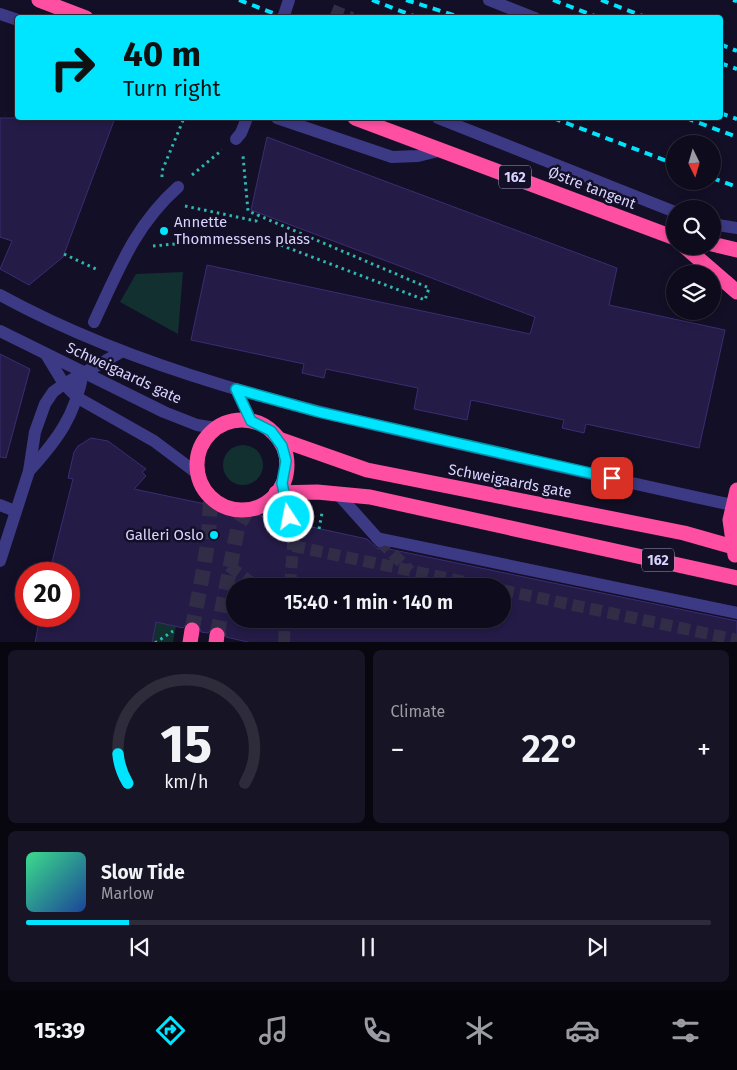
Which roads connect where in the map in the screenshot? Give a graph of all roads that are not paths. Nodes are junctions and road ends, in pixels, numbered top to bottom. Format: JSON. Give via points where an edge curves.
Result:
{"nodes":[{"id":1,"x":39,"y":0,"type":"edge"},
{"id":2,"x":289,"y":0,"type":"edge"},
{"id":3,"x":489,"y":0,"type":"edge"},
{"id":4,"x":0,"y":14,"type":"edge"},
{"id":5,"x":78,"y":15,"type":"edge"},
{"id":6,"x":284,"y":15,"type":"edge"},
{"id":7,"x":527,"y":15,"type":"edge"},
{"id":8,"x":15,"y":19,"type":"edge"},
{"id":9,"x":283,"y":120,"type":"edge"},
{"id":10,"x":360,"y":120,"type":"edge"},
{"id":11,"x":443,"y":120,"type":"edge"},
{"id":12,"x":442,"y":150,"type":"junction"},
{"id":13,"x":178,"y":187,"type":"road end"},
{"id":14,"x":666,"y":208,"type":"edge"},
{"id":15,"x":721,"y":225,"type":"edge"},
{"id":16,"x":737,"y":228,"type":"edge"},
{"id":17,"x":666,"y":235,"type":"edge"},
{"id":18,"x":721,"y":246,"type":"edge"},
{"id":19,"x":737,"y":250,"type":"edge"},
{"id":20,"x":694,"y":255,"type":"edge"},
{"id":21,"x":737,"y":292,"type":"edge"},
{"id":22,"x":0,"y":295,"type":"edge"},
{"id":23,"x":94,"y":322,"type":"dead end"},
{"id":24,"x":0,"y":331,"type":"edge"},
{"id":25,"x":121,"y":352,"type":"junction"},
{"id":26,"x":47,"y":356,"type":"junction"},
{"id":27,"x":83,"y":372,"type":"junction"},
{"id":28,"x":64,"y":384,"type":"junction"},
{"id":29,"x":236,"y":389,"type":"junction"},
{"id":30,"x":78,"y":398,"type":"junction"},
{"id":31,"x":251,"y":421,"type":"junction"},
{"id":32,"x":216,"y":428,"type":"junction"},
{"id":33,"x":279,"y":439,"type":"junction"},
{"id":34,"x":29,"y":471,"type":"junction"},
{"id":35,"x":198,"y":474,"type":"junction"},
{"id":36,"x":281,"y":490,"type":"junction"},
{"id":37,"x":737,"y":490,"type":"edge"},
{"id":38,"x":337,"y":493,"type":"junction"},
{"id":39,"x":0,"y":505,"type":"edge"},
{"id":40,"x":735,"y":506,"type":"edge"},
{"id":41,"x":15,"y":511,"type":"junction"},
{"id":42,"x":730,"y":520,"type":"junction"},
{"id":43,"x":290,"y":522,"type":"tunnel mouth"},
{"id":44,"x":684,"y":533,"type":"junction"},
{"id":45,"x":736,"y":551,"type":"edge"},
{"id":46,"x":0,"y":562,"type":"edge"},
{"id":47,"x":737,"y":578,"type":"edge"},
{"id":48,"x":737,"y":613,"type":"edge"}],
"edges":[{"from":1,"to":5,"type":"highway"},
{"from":2,"to":6,"type":"street","bridge":true},
{"from":3,"to":7,"type":"street"},
{"from":4,"to":8,"type":"street"},
{"from":9,"to":12,"type":"street","via":[[392,157],[418,156]]},
{"from":10,"to":12,"type":"highway","name":"Østre tangent","number":"162"},
{"from":11,"to":14,"type":"street"},
{"from":12,"to":17,"type":"highway","name":"Østre tangent","number":"162"},
{"from":13,"to":23,"type":"street","via":[[152,213],[129,248]]},
{"from":15,"to":16,"type":"street"},
{"from":18,"to":19,"type":"highway"},
{"from":20,"to":21,"type":"highway"},
{"from":22,"to":25,"type":"street"},
{"from":24,"to":26,"type":"street","name":"Schweigaards gate"},
{"from":25,"to":27,"type":"street"},
{"from":25,"to":29,"type":"street"},
{"from":26,"to":27,"type":"street","name":"Schweigaards gate"},
{"from":26,"to":28,"type":"street","name":"Schweigaards gate"},
{"from":27,"to":28,"type":"street"},
{"from":27,"to":30,"type":"street"},
{"from":27,"to":32,"type":"street","name":"Schweigaards gate","via":[[178,418]]},
{"from":28,"to":30,"type":"street","name":"Schweigaards gate"},
{"from":28,"to":34,"type":"street","via":[[45,404],[35,432]]},
{"from":29,"to":31,"type":"street"},
{"from":29,"to":40,"type":"street","via":[[319,412]]},
{"from":30,"to":34,"type":"street","via":[[56,441]]},
{"from":30,"to":35,"type":"street","name":"Schweigaards gate","via":[[154,442]]},
{"from":31,"to":32,"type":"highway","via":[[232,421]]},
{"from":31,"to":33,"type":"highway","number":"162"},
{"from":32,"to":35,"type":"highway","via":[[200,448]]},
{"from":33,"to":36,"type":"highway","via":[[286,461]]},
{"from":33,"to":44,"type":"highway","name":"Schweigaards gate","number":"162","via":[[367,470]]},
{"from":34,"to":41,"type":"street"},
{"from":35,"to":36,"type":"highway","via":[[210,496],[238,509],[259,506]]},
{"from":36,"to":38,"type":"highway","number":"162"},
{"from":36,"to":43,"type":"street"},
{"from":37,"to":40,"type":"highway","number":"162"},
{"from":38,"to":47,"type":"highway","number":"162","via":[[370,497]]},
{"from":38,"to":48,"type":"street","via":[[379,540]]},
{"from":39,"to":41,"type":"street"},
{"from":40,"to":42,"type":"highway","number":"162"},
{"from":41,"to":46,"type":"street"},
{"from":42,"to":44,"type":"highway","number":"162","via":[[711,534]]},
{"from":42,"to":45,"type":"highway","number":"162"},
{"from":44,"to":45,"type":"highway","name":"Schweigaards gate","number":"162"}]}
